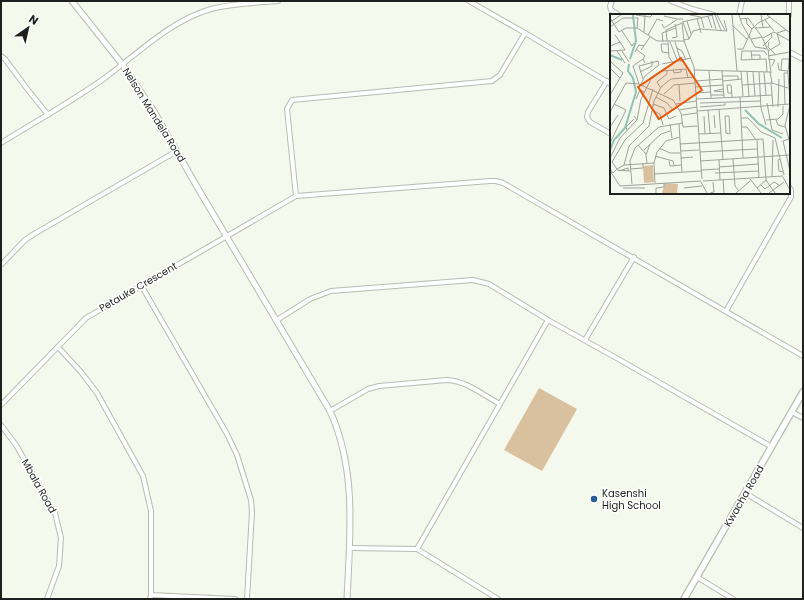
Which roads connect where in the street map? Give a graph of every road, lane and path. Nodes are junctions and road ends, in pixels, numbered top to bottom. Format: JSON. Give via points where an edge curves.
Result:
{"nodes":[{"id":1,"x":72,"y":1,"type":"edge"},
{"id":2,"x":278,"y":1,"type":"edge"},
{"id":3,"x":469,"y":1,"type":"edge"},
{"id":4,"x":612,"y":1,"type":"edge"},
{"id":5,"x":671,"y":1,"type":"edge"},
{"id":6,"x":742,"y":1,"type":"edge"},
{"id":7,"x":789,"y":1,"type":"edge"},
{"id":8,"x":617,"y":14,"type":"edge"},
{"id":9,"x":710,"y":14,"type":"edge"},
{"id":10,"x":740,"y":14,"type":"edge"},
{"id":11,"x":789,"y":14,"type":"edge"},
{"id":12,"x":526,"y":33,"type":"junction"},
{"id":13,"x":790,"y":52,"type":"edge"},
{"id":14,"x":1,"y":56,"type":"edge"},
{"id":15,"x":803,"y":59,"type":"edge"},
{"id":16,"x":122,"y":64,"type":"junction"},
{"id":17,"x":609,"y":82,"type":"edge"},
{"id":18,"x":48,"y":115,"type":"junction"},
{"id":19,"x":610,"y":133,"type":"edge"},
{"id":20,"x":1,"y":143,"type":"edge"},
{"id":21,"x":177,"y":151,"type":"junction"},
{"id":22,"x":790,"y":188,"type":"edge"},
{"id":23,"x":296,"y":196,"type":"junction"},
{"id":24,"x":227,"y":236,"type":"junction"},
{"id":25,"x":634,"y":257,"type":"junction"},
{"id":26,"x":1,"y":265,"type":"edge"},
{"id":27,"x":142,"y":285,"type":"junction"},
{"id":28,"x":726,"y":310,"type":"junction"},
{"id":29,"x":277,"y":320,"type":"junction"},
{"id":30,"x":548,"y":320,"type":"junction"},
{"id":31,"x":585,"y":340,"type":"junction"},
{"id":32,"x":58,"y":347,"type":"junction"},
{"id":33,"x":803,"y":356,"type":"edge"},
{"id":34,"x":803,"y":392,"type":"edge"},
{"id":35,"x":500,"y":404,"type":"junction"},
{"id":36,"x":1,"y":405,"type":"edge"},
{"id":37,"x":330,"y":411,"type":"junction"},
{"id":38,"x":792,"y":412,"type":"junction"},
{"id":39,"x":803,"y":418,"type":"edge"},
{"id":40,"x":1,"y":425,"type":"edge"},
{"id":41,"x":772,"y":447,"type":"junction"},
{"id":42,"x":745,"y":493,"type":"junction"},
{"id":43,"x":803,"y":528,"type":"edge"},
{"id":44,"x":350,"y":548,"type":"junction"},
{"id":45,"x":417,"y":549,"type":"junction"},
{"id":46,"x":697,"y":577,"type":"junction"},
{"id":47,"x":150,"y":597,"type":"edge"},
{"id":48,"x":47,"y":599,"type":"edge"},
{"id":49,"x":235,"y":599,"type":"edge"},
{"id":50,"x":248,"y":599,"type":"edge"},
{"id":51,"x":347,"y":599,"type":"edge"},
{"id":52,"x":498,"y":599,"type":"edge"},
{"id":53,"x":684,"y":599,"type":"edge"},
{"id":54,"x":733,"y":599,"type":"edge"}],
"edges":[{"from":1,"to":16,"type":"street","name":"Nelson Mandela Road"},
{"from":2,"to":16,"type":"street","via":[[211,8],[176,25]]},
{"from":3,"to":12,"type":"street"},
{"from":4,"to":8,"type":"street","via":[[611,10]]},
{"from":5,"to":9,"type":"street"},
{"from":6,"to":10,"type":"street"},
{"from":7,"to":11,"type":"street"},
{"from":12,"to":17,"type":"street"},
{"from":12,"to":23,"type":"street","via":[[500,75],[492,81],[292,100],[287,109]]},
{"from":13,"to":15,"type":"street"},
{"from":14,"to":18,"type":"street"},
{"from":16,"to":18,"type":"street"},
{"from":16,"to":21,"type":"street","name":"Nelson Mandela Road"},
{"from":17,"to":19,"type":"street","via":[[587,117],[590,122]]},
{"from":18,"to":20,"type":"street"},
{"from":21,"to":24,"type":"street","name":"Nelson Mandela Road"},
{"from":21,"to":26,"type":"street","via":[[34,234]]},
{"from":22,"to":28,"type":"street","via":[[791,196]]},
{"from":23,"to":24,"type":"street","name":"Petauke Crescent"},
{"from":23,"to":25,"type":"street","via":[[496,181]]},
{"from":24,"to":27,"type":"street","name":"Petauke Crescent"},
{"from":24,"to":29,"type":"street","name":"Nelson Mandela Road"},
{"from":25,"to":28,"type":"street"},
{"from":25,"to":31,"type":"street"},
{"from":27,"to":32,"type":"street","name":"Petauke Crescent","via":[[86,318]]},
{"from":27,"to":50,"type":"street","via":[[238,456],[252,512]]},
{"from":28,"to":33,"type":"street"},
{"from":29,"to":30,"type":"street","via":[[310,299],[331,291],[473,280],[489,284]]},
{"from":29,"to":37,"type":"street","name":"Nelson Mandela Road"},
{"from":30,"to":31,"type":"street"},
{"from":30,"to":35,"type":"street"},
{"from":31,"to":41,"type":"street"},
{"from":32,"to":36,"type":"street","name":"Petauke Crescent"},
{"from":32,"to":47,"type":"street","via":[[97,393],[144,476],[151,511]]},
{"from":34,"to":38,"type":"main road","name":"Kwacha Road"},
{"from":35,"to":37,"type":"street","via":[[464,383],[447,380],[379,386],[368,389]]},
{"from":35,"to":45,"type":"street"},
{"from":37,"to":44,"type":"street","name":"Nelson Mandela Road","via":[[338,428],[347,464]]},
{"from":38,"to":39,"type":"street"},
{"from":38,"to":41,"type":"main road","name":"Kwacha Road"},
{"from":40,"to":48,"type":"street","name":"Mbala Road","via":[[16,445],[55,513],[61,538],[59,566]]},
{"from":41,"to":42,"type":"main road","name":"Kwacha Road"},
{"from":42,"to":43,"type":"street"},
{"from":42,"to":46,"type":"main road","name":"Kwacha Road"},
{"from":44,"to":45,"type":"street"},
{"from":44,"to":51,"type":"street","name":"Nelson Mandela Road"},
{"from":45,"to":52,"type":"street"},
{"from":46,"to":53,"type":"main road","name":"Kwacha Road"},
{"from":46,"to":54,"type":"street"},
{"from":47,"to":49,"type":"street"}]}
